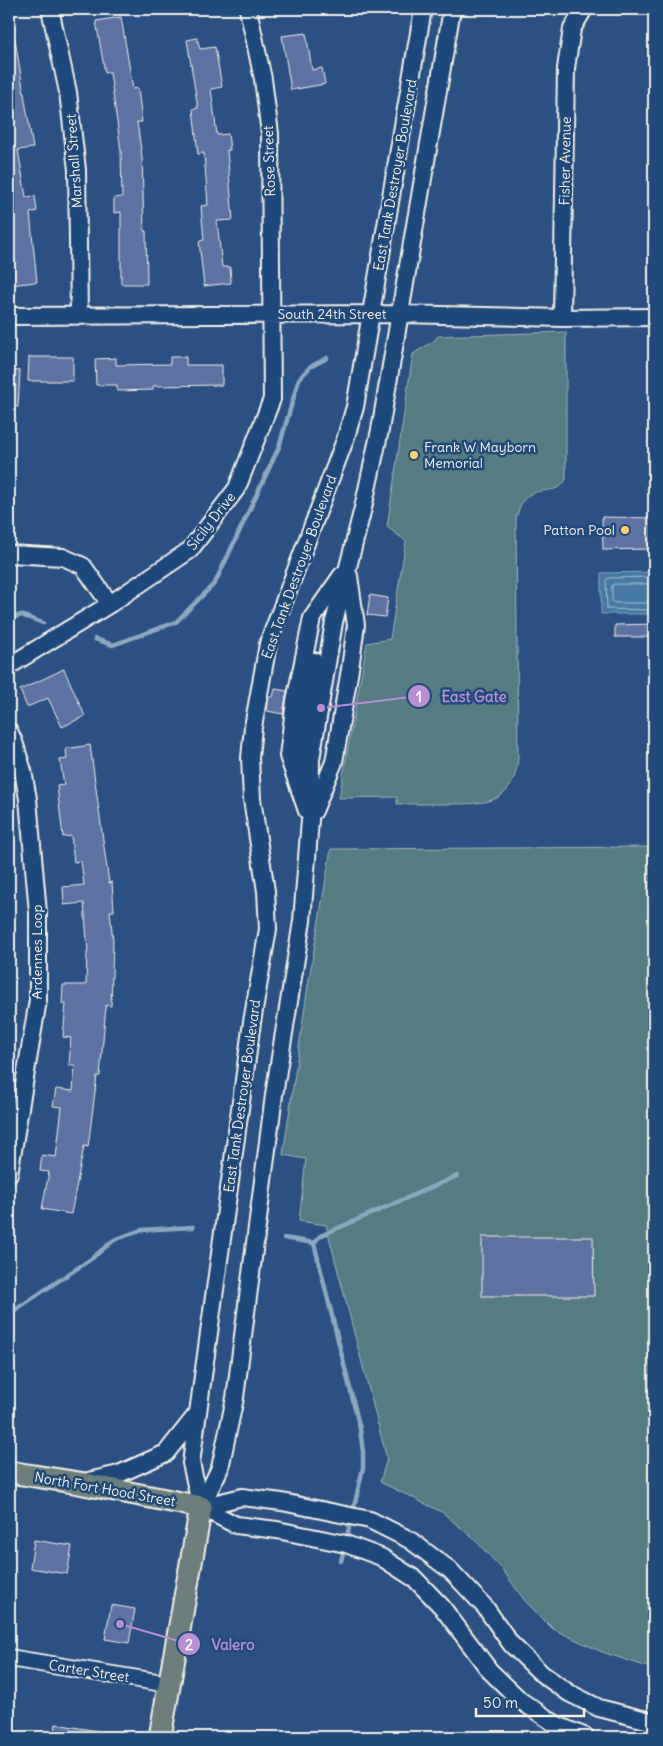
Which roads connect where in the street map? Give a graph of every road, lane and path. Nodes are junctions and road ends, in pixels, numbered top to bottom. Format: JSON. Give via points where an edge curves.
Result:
{"nodes":[{"id":1,"x":50,"y":9,"type":"edge"},
{"id":2,"x":248,"y":9,"type":"edge"},
{"id":3,"x":422,"y":9,"type":"edge"},
{"id":4,"x":452,"y":9,"type":"edge"},
{"id":5,"x":584,"y":9,"type":"edge"},
{"id":6,"x":371,"y":314,"type":"junction"},
{"id":7,"x":400,"y":314,"type":"junction"},
{"id":8,"x":79,"y":315,"type":"junction"},
{"id":9,"x":272,"y":315,"type":"junction"},
{"id":10,"x":9,"y":316,"type":"edge"},
{"id":11,"x":654,"y":317,"type":"edge"},
{"id":12,"x":562,"y":318,"type":"junction"},
{"id":13,"x":9,"y":554,"type":"edge"},
{"id":14,"x":348,"y":567,"type":"junction"},
{"id":15,"x":110,"y":604,"type":"junction"},
{"id":16,"x":9,"y":666,"type":"edge"},
{"id":17,"x":9,"y":732,"type":"edge"},
{"id":18,"x":310,"y":820,"type":"junction"},
{"id":19,"x":9,"y":1174,"type":"edge"},
{"id":20,"x":198,"y":1414,"type":"junction"},
{"id":21,"x":9,"y":1472,"type":"edge"},
{"id":22,"x":79,"y":1483,"type":"junction"},
{"id":23,"x":201,"y":1507,"type":"junction"},
{"id":24,"x":9,"y":1658,"type":"edge"},
{"id":25,"x":169,"y":1684,"type":"junction"},
{"id":26,"x":654,"y":1722,"type":"edge"},
{"id":27,"x":160,"y":1737,"type":"edge"},
{"id":28,"x":586,"y":1737,"type":"edge"}],
"edges":[{"from":1,"to":8,"type":"street","name":"Marshall Street","via":[[68,92],[77,170]]},
{"from":2,"to":9,"type":"street","name":"Rose Street","via":[[264,79],[270,134]]},
{"from":3,"to":6,"type":"street","name":"East Tank Destroyer Boulevard"},
{"from":4,"to":7,"type":"street","name":"East Tank Destroyer Boulevard"},
{"from":5,"to":12,"type":"street","name":"Fisher Avenue","via":[[572,29],[566,68]]},
{"from":6,"to":7,"type":"street","name":"South 24th Street"},
{"from":6,"to":9,"type":"street","name":"South 24th Street"},
{"from":6,"to":20,"type":"street","name":"East Tank Destroyer Boulevard","via":[[355,407],[268,644],[253,727],[250,758],[252,799],[266,891],[268,929],[252,1022]]},
{"from":7,"to":12,"type":"street","name":"South 24th Street"},
{"from":7,"to":14,"type":"street","name":"East Tank Destroyer Boulevard","via":[[380,430]]},
{"from":8,"to":9,"type":"street","name":"South 24th Street"},
{"from":8,"to":10,"type":"street","name":"South 24th Street"},
{"from":9,"to":15,"type":"street","name":"Sicily Drive","via":[[272,399],[237,488],[190,550]]},
{"from":11,"to":12,"type":"street","name":"South 24th Street"},
{"from":13,"to":15,"type":"street","via":[[63,557],[84,566]]},
{"from":14,"to":18,"type":"street","name":"East Tank Destroyer Boulevard","via":[[334,622],[311,759]]},
{"from":14,"to":18,"type":"street","via":[[356,625],[350,668],[334,762]]},
{"from":14,"to":18,"type":"street","via":[[312,618],[295,700],[288,756]]},
{"from":15,"to":16,"type":"street","name":"Sicily Drive"},
{"from":17,"to":19,"type":"street","name":"Ardennes Loop","via":[[23,771],[28,799],[38,923],[38,1000]]},
{"from":18,"to":23,"type":"street","via":[[302,921],[274,1095],[235,1398],[220,1468]]},
{"from":20,"to":22,"type":"street","via":[[166,1453],[119,1474]]},
{"from":20,"to":23,"type":"street","name":"East Tank Destroyer Boulevard","via":[[192,1463]]},
{"from":21,"to":22,"type":"main road","name":"North Fort Hood Street"},
{"from":22,"to":23,"type":"main road","name":"North Fort Hood Street"},
{"from":23,"to":25,"type":"main road"},
{"from":23,"to":26,"type":"street","name":"North Fort Hood Street","via":[[242,1498],[370,1520],[410,1540],[450,1570],[485,1607],[512,1644],[542,1674],[599,1708]]},
{"from":23,"to":28,"type":"street","name":"North Fort Hood Street","via":[[236,1525],[346,1544],[381,1557],[415,1579],[442,1607],[490,1671],[520,1701],[558,1725]]},
{"from":24,"to":25,"type":"street","name":"Carter Street"},
{"from":25,"to":27,"type":"main road"}]}
